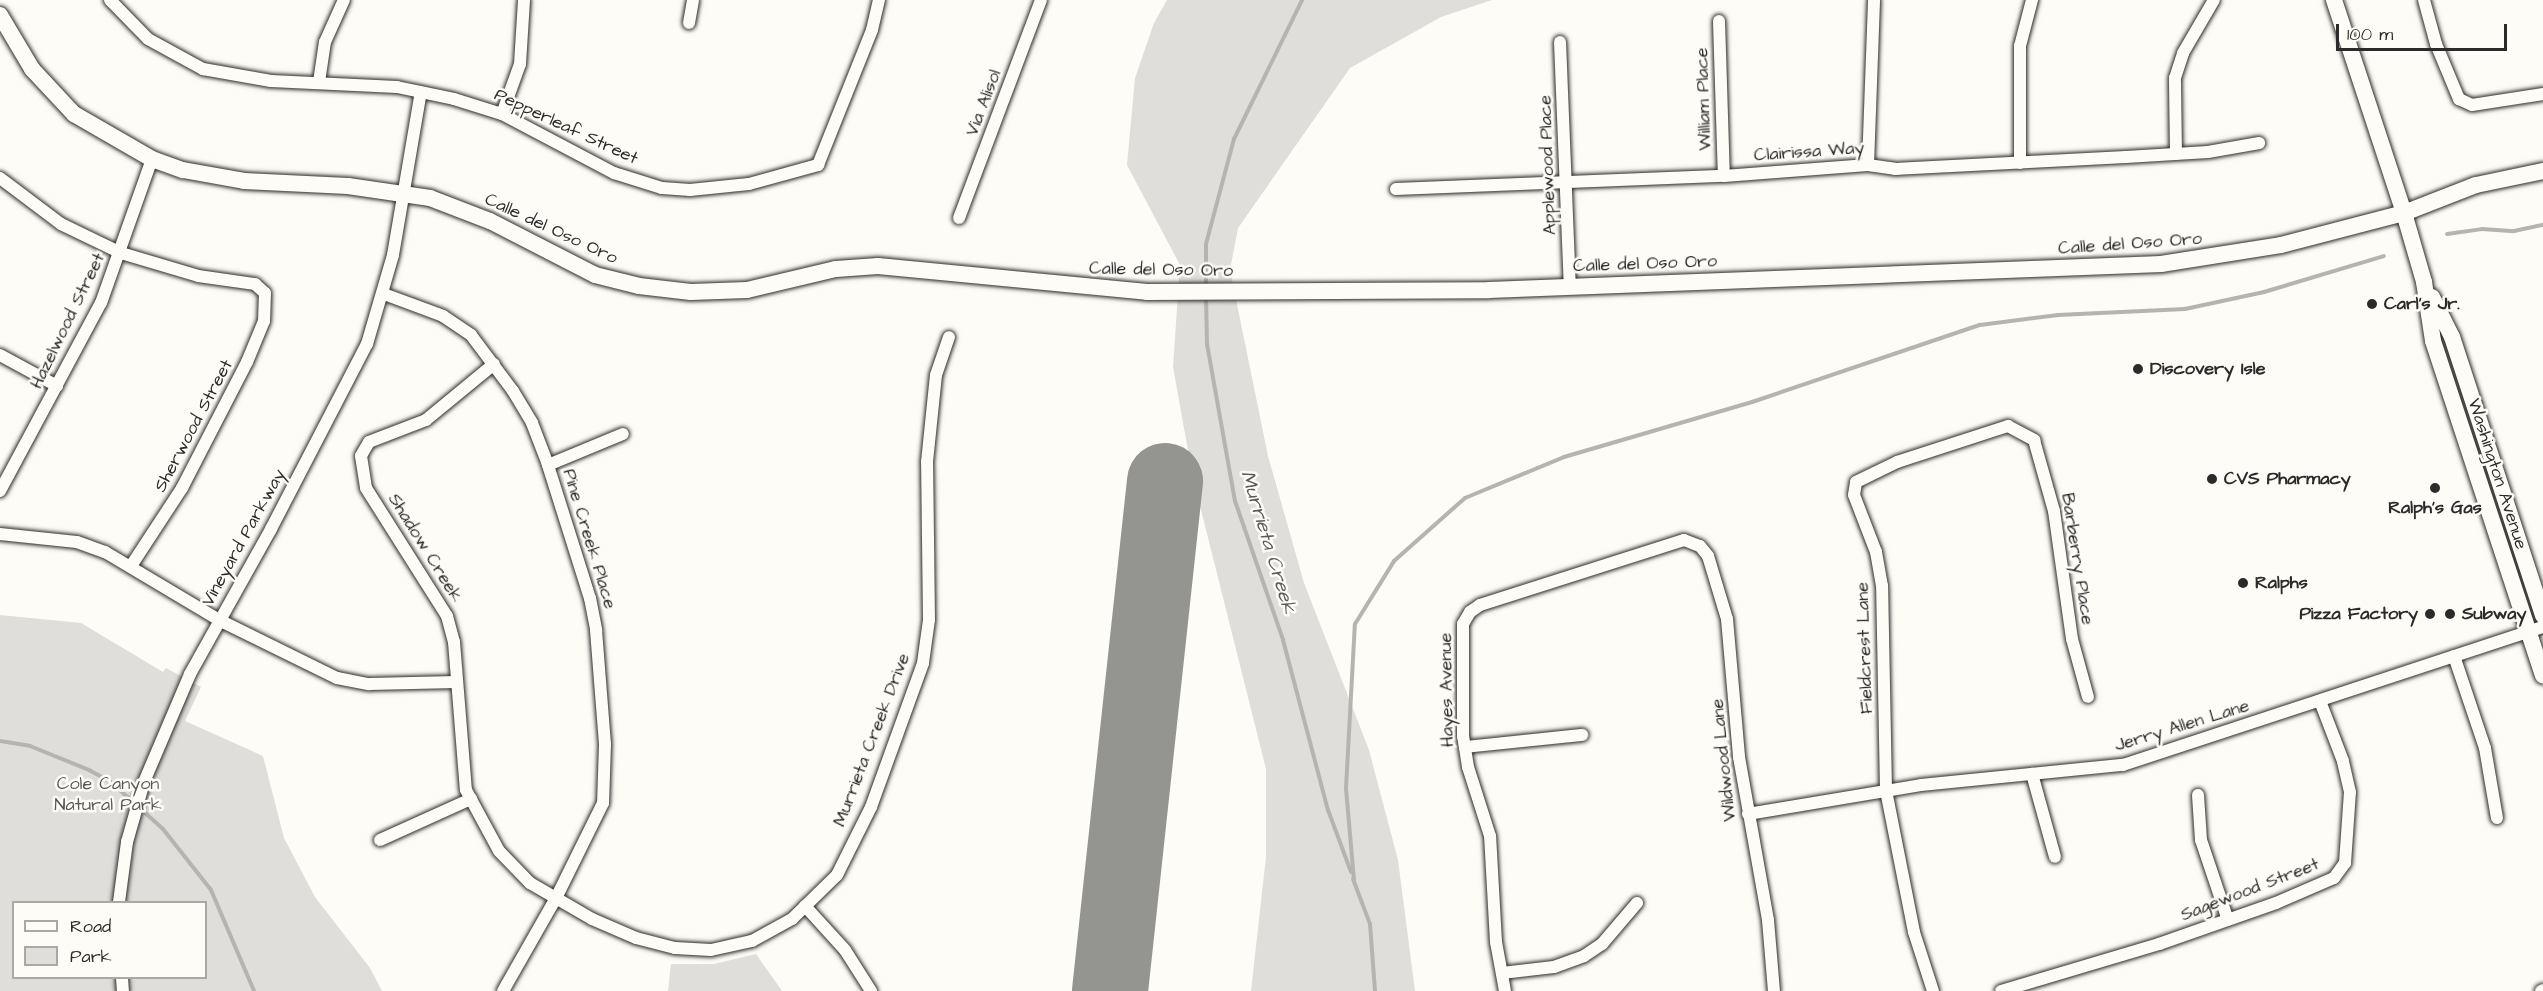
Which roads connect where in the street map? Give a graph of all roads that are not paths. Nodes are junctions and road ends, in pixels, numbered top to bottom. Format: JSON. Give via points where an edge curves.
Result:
{"nodes":[{"id":1,"x":110,"y":0,"type":"edge"},
{"id":2,"x":344,"y":0,"type":"edge"},
{"id":3,"x":524,"y":0,"type":"edge"},
{"id":4,"x":693,"y":0,"type":"edge"},
{"id":5,"x":879,"y":0,"type":"edge"},
{"id":6,"x":1041,"y":0,"type":"edge"},
{"id":7,"x":1874,"y":0,"type":"edge"},
{"id":8,"x":2032,"y":0,"type":"edge"},
{"id":9,"x":2214,"y":0,"type":"edge"},
{"id":10,"x":2334,"y":0,"type":"edge"},
{"id":11,"x":2424,"y":0,"type":"edge"},
{"id":12,"x":0,"y":15,"type":"edge"},
{"id":13,"x":1719,"y":21,"type":"dead end"},
{"id":14,"x":689,"y":23,"type":"dead end"},
{"id":15,"x":1560,"y":42,"type":"dead end"},
{"id":16,"x":319,"y":82,"type":"junction"},
{"id":17,"x":421,"y":92,"type":"junction"},
{"id":18,"x":2543,"y":94,"type":"edge"},
{"id":19,"x":502,"y":114,"type":"junction"},
{"id":20,"x":2259,"y":143,"type":"dead end"},
{"id":21,"x":2176,"y":154,"type":"junction"},
{"id":22,"x":152,"y":159,"type":"junction"},
{"id":23,"x":2020,"y":163,"type":"junction"},
{"id":24,"x":1868,"y":165,"type":"junction"},
{"id":25,"x":2543,"y":171,"type":"edge"},
{"id":26,"x":1724,"y":176,"type":"junction"},
{"id":27,"x":0,"y":178,"type":"edge"},
{"id":28,"x":1565,"y":182,"type":"junction"},
{"id":29,"x":1395,"y":189,"type":"dead end"},
{"id":30,"x":404,"y":193,"type":"junction"},
{"id":31,"x":2404,"y":213,"type":"junction"},
{"id":32,"x":959,"y":218,"type":"dead end"},
{"id":33,"x":121,"y":253,"type":"junction"},
{"id":34,"x":2424,"y":282,"type":"junction"},
{"id":35,"x":1570,"y":287,"type":"junction"},
{"id":36,"x":384,"y":294,"type":"junction"},
{"id":37,"x":949,"y":337,"type":"dead end"},
{"id":38,"x":0,"y":354,"type":"edge"},
{"id":39,"x":494,"y":364,"type":"junction"},
{"id":40,"x":57,"y":386,"type":"junction"},
{"id":41,"x":2455,"y":406,"type":"junction"},
{"id":42,"x":2023,"y":430,"type":"joint"},
{"id":43,"x":622,"y":434,"type":"dead end"},
{"id":44,"x":548,"y":465,"type":"junction"},
{"id":45,"x":2497,"y":477,"type":"junction"},
{"id":46,"x":0,"y":491,"type":"edge"},
{"id":47,"x":2483,"y":493,"type":"junction"},
{"id":48,"x":0,"y":534,"type":"edge"},
{"id":49,"x":1684,"y":540,"type":"joint"},
{"id":50,"x":2525,"y":559,"type":"junction"},
{"id":51,"x":130,"y":566,"type":"junction"},
{"id":52,"x":2543,"y":616,"type":"edge"},
{"id":53,"x":219,"y":620,"type":"junction"},
{"id":54,"x":2536,"y":629,"type":"edge"},
{"id":55,"x":2454,"y":656,"type":"junction"},
{"id":56,"x":2543,"y":675,"type":"edge"},
{"id":57,"x":456,"y":682,"type":"junction"},
{"id":58,"x":2088,"y":697,"type":"dead end"},
{"id":59,"x":2320,"y":701,"type":"junction"},
{"id":60,"x":1582,"y":735,"type":"dead end"},
{"id":61,"x":1465,"y":747,"type":"junction"},
{"id":62,"x":2032,"y":774,"type":"junction"},
{"id":63,"x":1886,"y":790,"type":"junction"},
{"id":64,"x":2199,"y":795,"type":"dead end"},
{"id":65,"x":471,"y":799,"type":"junction"},
{"id":66,"x":1748,"y":814,"type":"junction"},
{"id":67,"x":2498,"y":818,"type":"dead end"},
{"id":68,"x":380,"y":840,"type":"dead end"},
{"id":69,"x":2055,"y":857,"type":"dead end"},
{"id":70,"x":556,"y":898,"type":"junction"},
{"id":71,"x":120,"y":901,"type":"edge"},
{"id":72,"x":1637,"y":903,"type":"dead end"},
{"id":73,"x":805,"y":906,"type":"junction"},
{"id":74,"x":2228,"y":920,"type":"junction"},
{"id":75,"x":1502,"y":973,"type":"junction"},
{"id":76,"x":503,"y":991,"type":"edge"},
{"id":77,"x":871,"y":991,"type":"edge"},
{"id":78,"x":1505,"y":991,"type":"edge"},
{"id":79,"x":1774,"y":991,"type":"edge"},
{"id":80,"x":1933,"y":991,"type":"edge"},
{"id":81,"x":2001,"y":991,"type":"edge"}],
"edges":[{"from":1,"to":16,"type":"street","name":"Pepperleaf Street","via":[[148,39],[203,69],[271,81]]},
{"from":2,"to":16,"type":"street","via":[[325,42]]},
{"from":3,"to":19,"type":"street","via":[[520,64]]},
{"from":4,"to":14,"type":"street"},
{"from":5,"to":19,"type":"street","name":"Pepperleaf Street","via":[[872,30],[818,165],[809,168],[716,189],[662,188],[614,172]]},
{"from":6,"to":32,"type":"street","name":"Via Alisol"},
{"from":7,"to":24,"type":"street"},
{"from":8,"to":23,"type":"street","via":[[2020,46]]},
{"from":9,"to":21,"type":"street","via":[[2183,53],[2175,78]]},
{"from":10,"to":31,"type":"main road","name":"Washington Avenue"},
{"from":11,"to":18,"type":"street","via":[[2436,45],[2459,99],[2472,105]]},
{"from":12,"to":22,"type":"main road","name":"Calle del Oso Oro","via":[[32,69],[74,114],[106,136]]},
{"from":13,"to":26,"type":"street","name":"William Place"},
{"from":15,"to":28,"type":"street","name":"Applewood Place"},
{"from":16,"to":17,"type":"street","name":"Pepperleaf Street"},
{"from":17,"to":19,"type":"street","name":"Pepperleaf Street"},
{"from":17,"to":30,"type":"street","name":"Vineyard Parkway"},
{"from":20,"to":21,"type":"street","name":"Clairissa Way"},
{"from":21,"to":23,"type":"street","name":"Clairissa Way"},
{"from":22,"to":30,"type":"main road","name":"Calle del Oso Oro","via":[[235,180]]},
{"from":22,"to":33,"type":"street","name":"Hazelwood Street"},
{"from":23,"to":24,"type":"street","name":"Clairissa Way","via":[[1895,169]]},
{"from":24,"to":26,"type":"street","name":"Clairissa Way"},
{"from":25,"to":31,"type":"main road","name":"Calle del Oso Oro","via":[[2476,185]]},
{"from":26,"to":28,"type":"street","name":"Clairissa Way"},
{"from":27,"to":33,"type":"street","via":[[61,224]]},
{"from":28,"to":29,"type":"street","name":"Clairissa Way"},
{"from":28,"to":35,"type":"street","name":"Applewood Place"},
{"from":30,"to":35,"type":"main road","name":"Calle del Oso Oro","via":[[457,207],[578,267],[639,286],[691,292],[747,290],[836,269],[878,266],[1147,292]]},
{"from":30,"to":36,"type":"street","name":"Vineyard Parkway"},
{"from":31,"to":34,"type":"main road","name":"Washington Avenue"},
{"from":31,"to":35,"type":"main road","name":"Calle del Oso Oro","via":[[2281,245],[2161,264]]},
{"from":33,"to":40,"type":"street","name":"Hazelwood Street","via":[[96,314]]},
{"from":33,"to":51,"type":"street","name":"Sherwood Street","via":[[198,276],[255,284],[265,293],[264,321],[248,362],[182,488]]},
{"from":34,"to":41,"type":"main road","name":"Washington Avenue","via":[[2433,341]]},
{"from":34,"to":45,"type":"main road","name":"Washington Avenue","via":[[2452,337]]},
{"from":36,"to":39,"type":"street","name":"Pine Creek Place","via":[[443,316],[471,335]]},
{"from":36,"to":53,"type":"street","name":"Vineyard Parkway","via":[[367,344]]},
{"from":37,"to":73,"type":"street","name":"Murrieta Creek Drive","via":[[936,375],[927,462],[929,620],[923,663],[871,807],[837,875]]},
{"from":38,"to":40,"type":"street"},
{"from":39,"to":44,"type":"street","name":"Pine Creek Place","via":[[532,423]]},
{"from":39,"to":57,"type":"street","name":"Shadow Creek","via":[[426,420],[369,442],[361,456],[366,488],[447,616]]},
{"from":40,"to":46,"type":"street","name":"Hazelwood Street"},
{"from":41,"to":45,"type":"main road","via":[[2463,407],[2485,464]]},
{"from":41,"to":47,"type":"main road","name":"Washington Avenue"},
{"from":42,"to":58,"type":"street","name":"Barberry Place","via":[[2034,440],[2054,511],[2072,639]]},
{"from":42,"to":63,"type":"street","name":"Fieldcrest Lane","via":[[2008,426],[1897,462],[1856,483],[1854,495],[1875,552],[1882,586]]},
{"from":43,"to":44,"type":"street"},
{"from":44,"to":70,"type":"street","name":"Pine Creek Place","via":[[594,620],[603,695],[606,779],[603,803]]},
{"from":45,"to":50,"type":"main road","name":"Washington Avenue"},
{"from":47,"to":50,"type":"main road","via":[[2498,506],[2515,550]]},
{"from":47,"to":54,"type":"main road","name":"Washington Avenue"},
{"from":48,"to":51,"type":"street","via":[[77,542]]},
{"from":49,"to":61,"type":"street","name":"Hayes Avenue","via":[[1497,599],[1470,612],[1463,624],[1461,650]]},
{"from":49,"to":66,"type":"street","name":"Wildwood Lane","via":[[1700,546],[1708,556],[1727,619]]},
{"from":50,"to":52,"type":"main road","name":"Washington Avenue"},
{"from":51,"to":53,"type":"street"},
{"from":53,"to":57,"type":"street","via":[[337,678],[369,684]]},
{"from":53,"to":71,"type":"street","name":"Vineyard Parkway","via":[[156,752],[127,842]]},
{"from":54,"to":55,"type":"street","name":"Jerry Allen Lane"},
{"from":54,"to":56,"type":"main road","name":"Washington Avenue"},
{"from":55,"to":59,"type":"street","name":"Jerry Allen Lane"},
{"from":55,"to":67,"type":"street","via":[[2485,748]]},
{"from":57,"to":65,"type":"street","name":"Shadow Creek","via":[[460,752]]},
{"from":59,"to":62,"type":"street","name":"Jerry Allen Lane","via":[[2123,765]]},
{"from":59,"to":74,"type":"street","name":"Sagewood Street","via":[[2343,761],[2350,792],[2345,863],[2334,878]]},
{"from":60,"to":61,"type":"street"},
{"from":61,"to":75,"type":"street","name":"Hayes Avenue","via":[[1490,836]]},
{"from":62,"to":63,"type":"street","name":"Jerry Allen Lane"},
{"from":62,"to":69,"type":"street"},
{"from":63,"to":66,"type":"street","name":"Jerry Allen Lane"},
{"from":63,"to":80,"type":"street","name":"Fieldcrest Lane","via":[[1914,932]]},
{"from":64,"to":74,"type":"street","via":[[2201,840]]},
{"from":65,"to":68,"type":"street"},
{"from":65,"to":70,"type":"street","name":"Shadow Creek","via":[[499,851],[530,883]]},
{"from":66,"to":79,"type":"street","name":"Wildwood Lane","via":[[1768,920]]},
{"from":70,"to":73,"type":"street","name":"Murrieta Creek Drive","via":[[636,938],[675,948],[711,950],[752,940],[792,919]]},
{"from":70,"to":76,"type":"street","name":"Pine Creek Place"},
{"from":72,"to":75,"type":"street","via":[[1602,944],[1584,956],[1554,967]]},
{"from":73,"to":77,"type":"street","via":[[845,950]]},
{"from":74,"to":81,"type":"street","name":"Sagewood Street"},
{"from":75,"to":78,"type":"street","name":"Hayes Avenue"}]}
